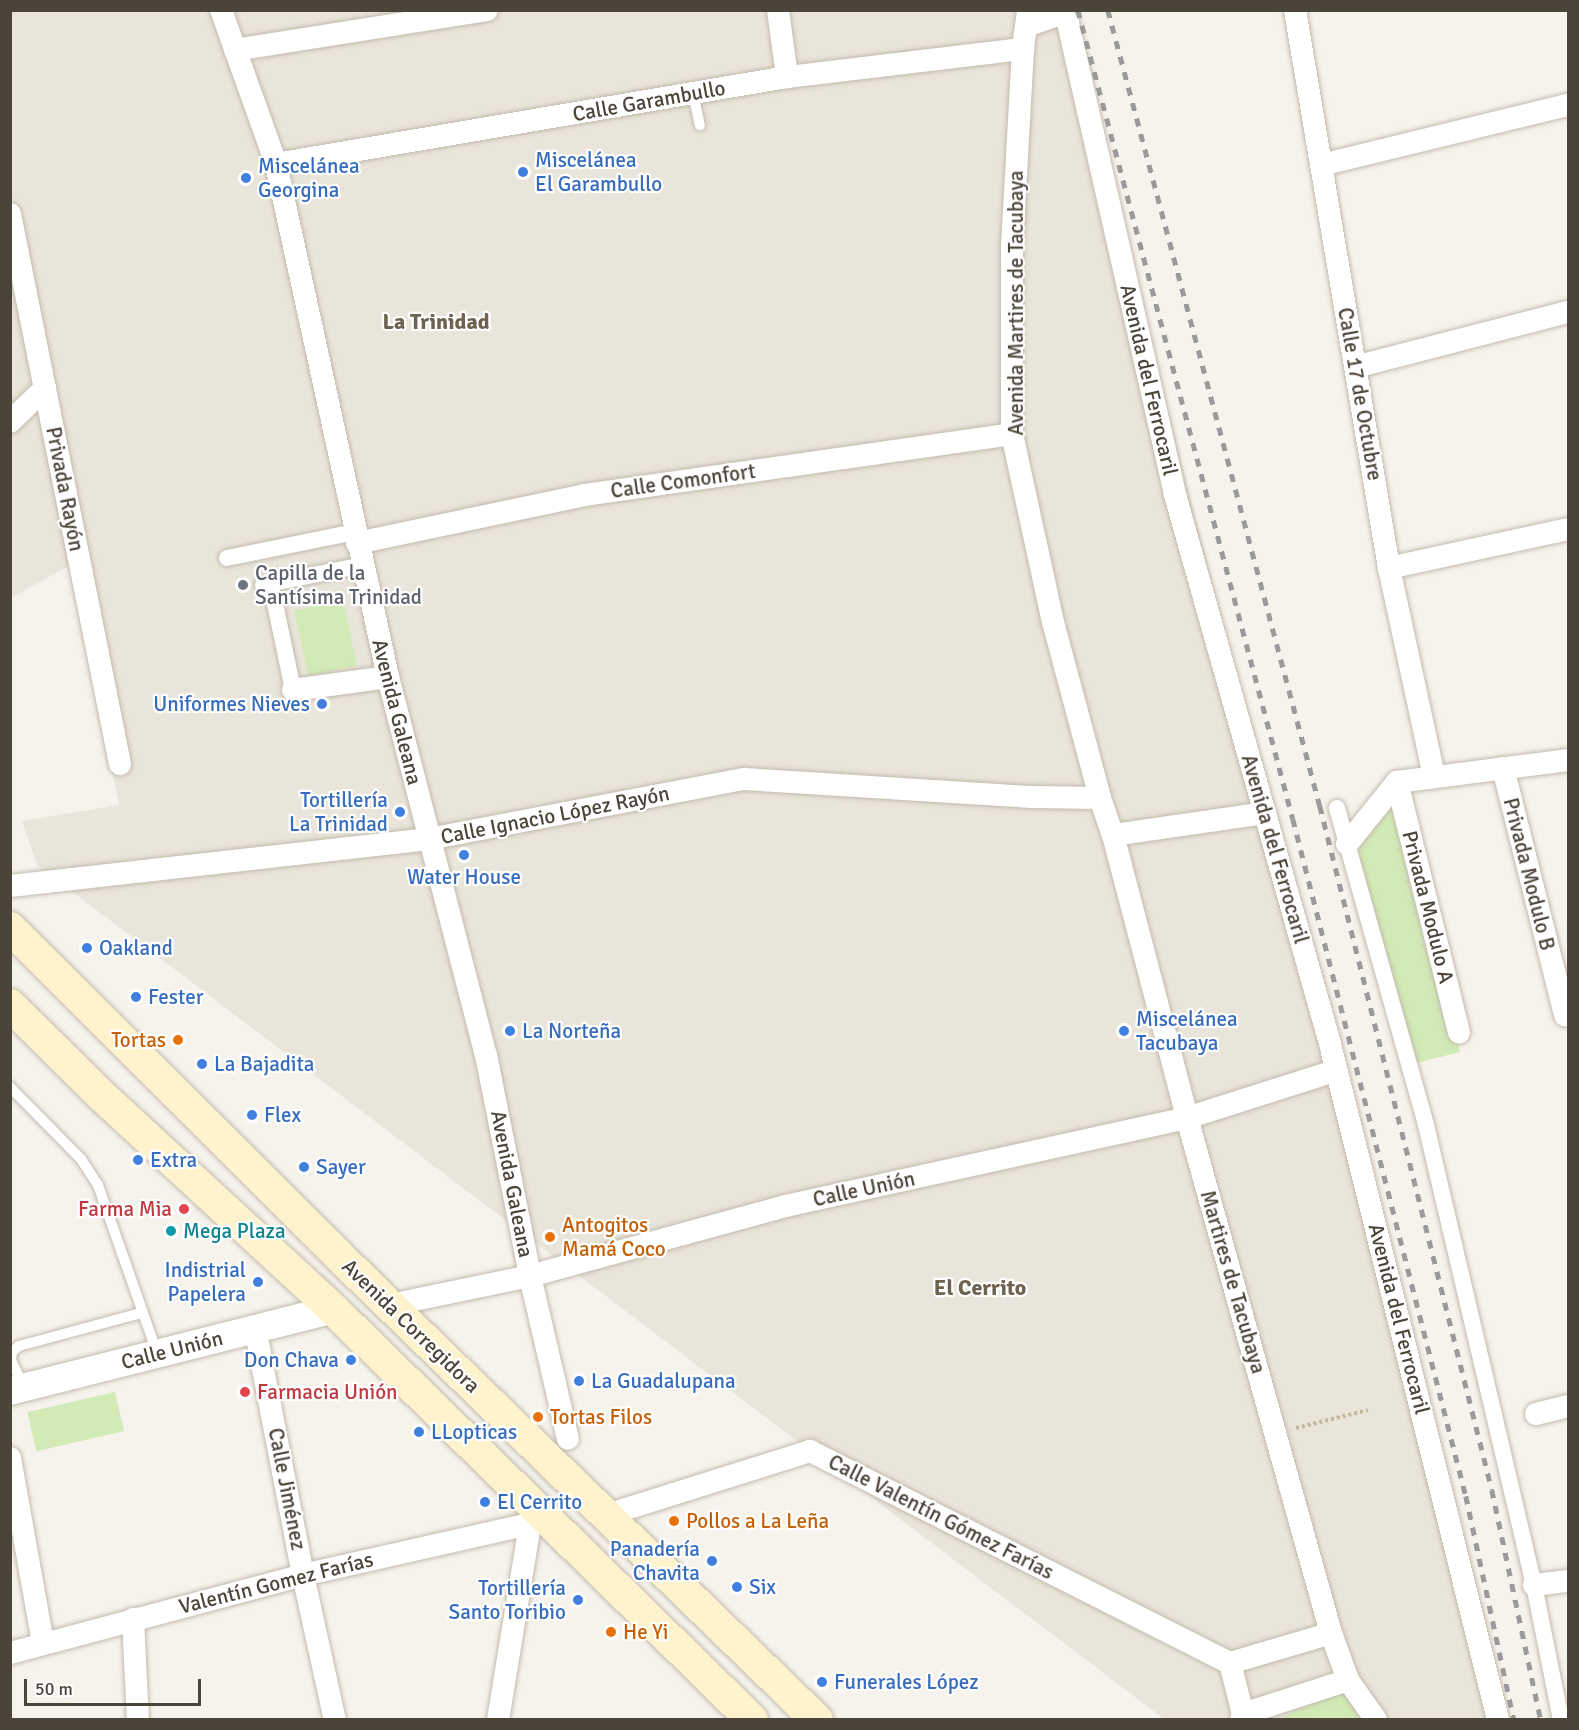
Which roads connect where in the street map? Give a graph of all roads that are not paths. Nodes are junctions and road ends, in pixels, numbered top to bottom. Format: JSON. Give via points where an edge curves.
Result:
{"nodes":[{"id":1,"x":221,"y":10,"type":"edge"},
{"id":2,"x":487,"y":10,"type":"edge"},
{"id":3,"x":778,"y":10,"type":"edge"},
{"id":4,"x":1295,"y":10,"type":"edge"},
{"id":5,"x":1027,"y":18,"type":"edge"},
{"id":6,"x":1023,"y":49,"type":"junction"},
{"id":7,"x":235,"y":50,"type":"junction"},
{"id":8,"x":787,"y":77,"type":"junction"},
{"id":9,"x":693,"y":93,"type":"junction"},
{"id":10,"x":1569,"y":105,"type":"edge"},
{"id":11,"x":700,"y":125,"type":"dead end"},
{"id":12,"x":276,"y":164,"type":"junction"},
{"id":13,"x":1321,"y":165,"type":"junction"},
{"id":14,"x":10,"y":214,"type":"edge"},
{"id":15,"x":1569,"y":312,"type":"edge"},
{"id":16,"x":1355,"y":367,"type":"junction"},
{"id":17,"x":45,"y":388,"type":"junction"},
{"id":18,"x":10,"y":422,"type":"edge"},
{"id":19,"x":1012,"y":434,"type":"junction"},
{"id":20,"x":1569,"y":529,"type":"edge"},
{"id":21,"x":356,"y":538,"type":"junction"},
{"id":22,"x":227,"y":558,"type":"dead end"},
{"id":23,"x":363,"y":565,"type":"junction"},
{"id":24,"x":1389,"y":568,"type":"junction"},
{"id":25,"x":388,"y":677,"type":"junction"},
{"id":26,"x":293,"y":690,"type":"joint"},
{"id":27,"x":1569,"y":760,"type":"edge"},
{"id":28,"x":120,"y":764,"type":"dead end"},
{"id":29,"x":1503,"y":768,"type":"junction"},
{"id":30,"x":1434,"y":776,"type":"junction"},
{"id":31,"x":1397,"y":782,"type":"junction"},
{"id":32,"x":1100,"y":798,"type":"junction"},
{"id":33,"x":1337,"y":808,"type":"dead end"},
{"id":34,"x":1265,"y":813,"type":"junction"},
{"id":35,"x":1113,"y":835,"type":"junction"},
{"id":36,"x":429,"y":838,"type":"junction"},
{"id":37,"x":1347,"y":844,"type":"junction"},
{"id":38,"x":10,"y":886,"type":"edge"},
{"id":39,"x":10,"y":928,"type":"edge"},
{"id":40,"x":1564,"y":1015,"type":"dead end"},
{"id":41,"x":24,"y":1025,"type":"edge"},
{"id":42,"x":1459,"y":1032,"type":"dead end"},
{"id":43,"x":1337,"y":1070,"type":"junction"},
{"id":44,"x":10,"y":1087,"type":"edge"},
{"id":45,"x":1187,"y":1118,"type":"junction"},
{"id":46,"x":530,"y":1276,"type":"junction"},
{"id":47,"x":390,"y":1305,"type":"junction"},
{"id":48,"x":333,"y":1309,"type":"junction"},
{"id":49,"x":141,"y":1313,"type":"junction"},
{"id":50,"x":255,"y":1328,"type":"junction"},
{"id":51,"x":157,"y":1354,"type":"junction"},
{"id":52,"x":17,"y":1390,"type":"edge"},
{"id":53,"x":1569,"y":1406,"type":"edge"},
{"id":54,"x":1536,"y":1414,"type":"dead end"},
{"id":55,"x":568,"y":1439,"type":"dead end"},
{"id":56,"x":10,"y":1458,"type":"edge"},
{"id":57,"x":607,"y":1515,"type":"junction"},
{"id":58,"x":534,"y":1519,"type":"junction"},
{"id":59,"x":303,"y":1575,"type":"junction"},
{"id":60,"x":1569,"y":1581,"type":"edge"},
{"id":61,"x":1534,"y":1586,"type":"junction"},
{"id":62,"x":133,"y":1619,"type":"junction"},
{"id":63,"x":1331,"y":1633,"type":"junction"},
{"id":64,"x":43,"y":1644,"type":"junction"},
{"id":65,"x":10,"y":1653,"type":"edge"},
{"id":66,"x":1230,"y":1663,"type":"junction"},
{"id":67,"x":1348,"y":1680,"type":"junction"},
{"id":68,"x":1242,"y":1717,"type":"edge"},
{"id":69,"x":138,"y":1719,"type":"edge"},
{"id":70,"x":335,"y":1719,"type":"edge"},
{"id":71,"x":498,"y":1719,"type":"edge"},
{"id":72,"x":752,"y":1719,"type":"edge"},
{"id":73,"x":817,"y":1719,"type":"edge"},
{"id":74,"x":1376,"y":1719,"type":"edge"},
{"id":75,"x":1498,"y":1719,"type":"edge"},
{"id":76,"x":1561,"y":1719,"type":"edge"}],
"edges":[{"from":1,"to":7,"type":"street","name":"Avenida Galeana"},
{"from":2,"to":7,"type":"street"},
{"from":3,"to":8,"type":"street"},
{"from":4,"to":13,"type":"street","name":"Calle 17 de Octubre"},
{"from":5,"to":6,"type":"street","name":"Avenida Martires de Tacubaya"},
{"from":5,"to":34,"type":"street","name":"Avenida del Ferrocaril","via":[[1058,15],[1068,23],[1175,495]]},
{"from":6,"to":8,"type":"street","name":"Calle Garambullo"},
{"from":6,"to":19,"type":"street","name":"Avenida Martires de Tacubaya","via":[[1012,248]]},
{"from":7,"to":12,"type":"street","name":"Avenida Galeana"},
{"from":8,"to":9,"type":"street","name":"Calle Garambullo"},
{"from":9,"to":11,"type":"lane"},
{"from":9,"to":12,"type":"street","name":"Calle Garambullo"},
{"from":10,"to":13,"type":"street"},
{"from":12,"to":21,"type":"street","name":"Avenida Galeana"},
{"from":13,"to":16,"type":"street","name":"Calle 17 de Octubre"},
{"from":14,"to":17,"type":"street","name":"Privada Rayón"},
{"from":15,"to":16,"type":"street"},
{"from":16,"to":24,"type":"street","name":"Calle 17 de Octubre"},
{"from":17,"to":18,"type":"street"},
{"from":17,"to":28,"type":"street","name":"Privada Rayón"},
{"from":19,"to":21,"type":"street","name":"Calle Comonfort","via":[[584,495]]},
{"from":19,"to":32,"type":"street","name":"Avenida Martires de Tacubaya","via":[[1053,622]]},
{"from":20,"to":24,"type":"street"},
{"from":21,"to":22,"type":"street"},
{"from":21,"to":23,"type":"street","name":"Avenida Galeana"},
{"from":23,"to":25,"type":"street","name":"Avenida Galeana"},
{"from":23,"to":26,"type":"street","via":[[268,589]]},
{"from":24,"to":30,"type":"street","name":"Calle 17 de Octubre"},
{"from":25,"to":26,"type":"street"},
{"from":25,"to":36,"type":"street","name":"Avenida Galeana"},
{"from":27,"to":29,"type":"street"},
{"from":29,"to":30,"type":"street"},
{"from":29,"to":40,"type":"street","name":"Privada Modulo B"},
{"from":30,"to":31,"type":"street"},
{"from":31,"to":37,"type":"street"},
{"from":31,"to":42,"type":"street","name":"Privada Modulo A"},
{"from":32,"to":35,"type":"street","name":"Avenida Martires de Tacubaya"},
{"from":32,"to":36,"type":"street","name":"Calle Ignacio López Rayón","via":[[744,779]]},
{"from":33,"to":37,"type":"street"},
{"from":34,"to":35,"type":"street"},
{"from":34,"to":43,"type":"street","name":"Avenida del Ferrocaril"},
{"from":35,"to":45,"type":"street","name":"Martires de Tacubaya"},
{"from":36,"to":38,"type":"street","name":"Calle Ignacio López Rayón"},
{"from":36,"to":46,"type":"street","name":"Avenida Galeana","via":[[486,1055]]},
{"from":37,"to":61,"type":"street","via":[[1426,1125]]},
{"from":39,"to":47,"type":"main road","name":"Avenida Corregidora"},
{"from":41,"to":48,"type":"main road","name":"Avenida Corregidora","via":[[90,1094]]},
{"from":43,"to":45,"type":"street","name":"Calle Unión"},
{"from":43,"to":75,"type":"street","name":"Avenida del Ferrocaril"},
{"from":44,"to":49,"type":"lane","via":[[81,1159],[98,1185]]},
{"from":45,"to":46,"type":"street","name":"Calle Unión","via":[[786,1206]]},
{"from":45,"to":63,"type":"street","name":"Martires de Tacubaya"},
{"from":46,"to":47,"type":"street","name":"Calle Unión"},
{"from":46,"to":55,"type":"street","name":"Avenida Galeana"},
{"from":47,"to":57,"type":"main road","name":"Avenida Corregidora"},
{"from":48,"to":50,"type":"street","name":"Calle Unión"},
{"from":48,"to":58,"type":"main road","name":"Avenida Corregidora"},
{"from":49,"to":51,"type":"lane"},
{"from":49,"to":52,"type":"lane","via":[[19,1346],[12,1352],[11,1360]]},
{"from":50,"to":51,"type":"street","name":"Calle Unión"},
{"from":50,"to":59,"type":"street","name":"Calle Jiménez"},
{"from":51,"to":52,"type":"street","name":"Calle Unión"},
{"from":53,"to":54,"type":"street"},
{"from":56,"to":64,"type":"street"},
{"from":57,"to":66,"type":"street","name":"Calle Valentín Gómez Farías","via":[[810,1451]]},
{"from":57,"to":73,"type":"main road","name":"Avenida Corregidora"},
{"from":58,"to":59,"type":"street","name":"Valentín Gomez Farías"},
{"from":58,"to":71,"type":"street"},
{"from":58,"to":72,"type":"main road","name":"Avenida Corregidora"},
{"from":59,"to":62,"type":"street","name":"Valentín Gomez Farías"},
{"from":59,"to":70,"type":"street","name":"Calle Jiménez"},
{"from":60,"to":61,"type":"street"},
{"from":61,"to":76,"type":"street"},
{"from":62,"to":64,"type":"street","name":"Valentín Gomez Farías"},
{"from":62,"to":69,"type":"street"},
{"from":63,"to":66,"type":"street"},
{"from":63,"to":67,"type":"street","name":"Martires de Tacubaya"},
{"from":64,"to":65,"type":"street","name":"Valentín Gomez Farías"},
{"from":66,"to":68,"type":"street"},
{"from":67,"to":68,"type":"street"},
{"from":67,"to":74,"type":"street","name":"Martires de Tacubaya"}]}
